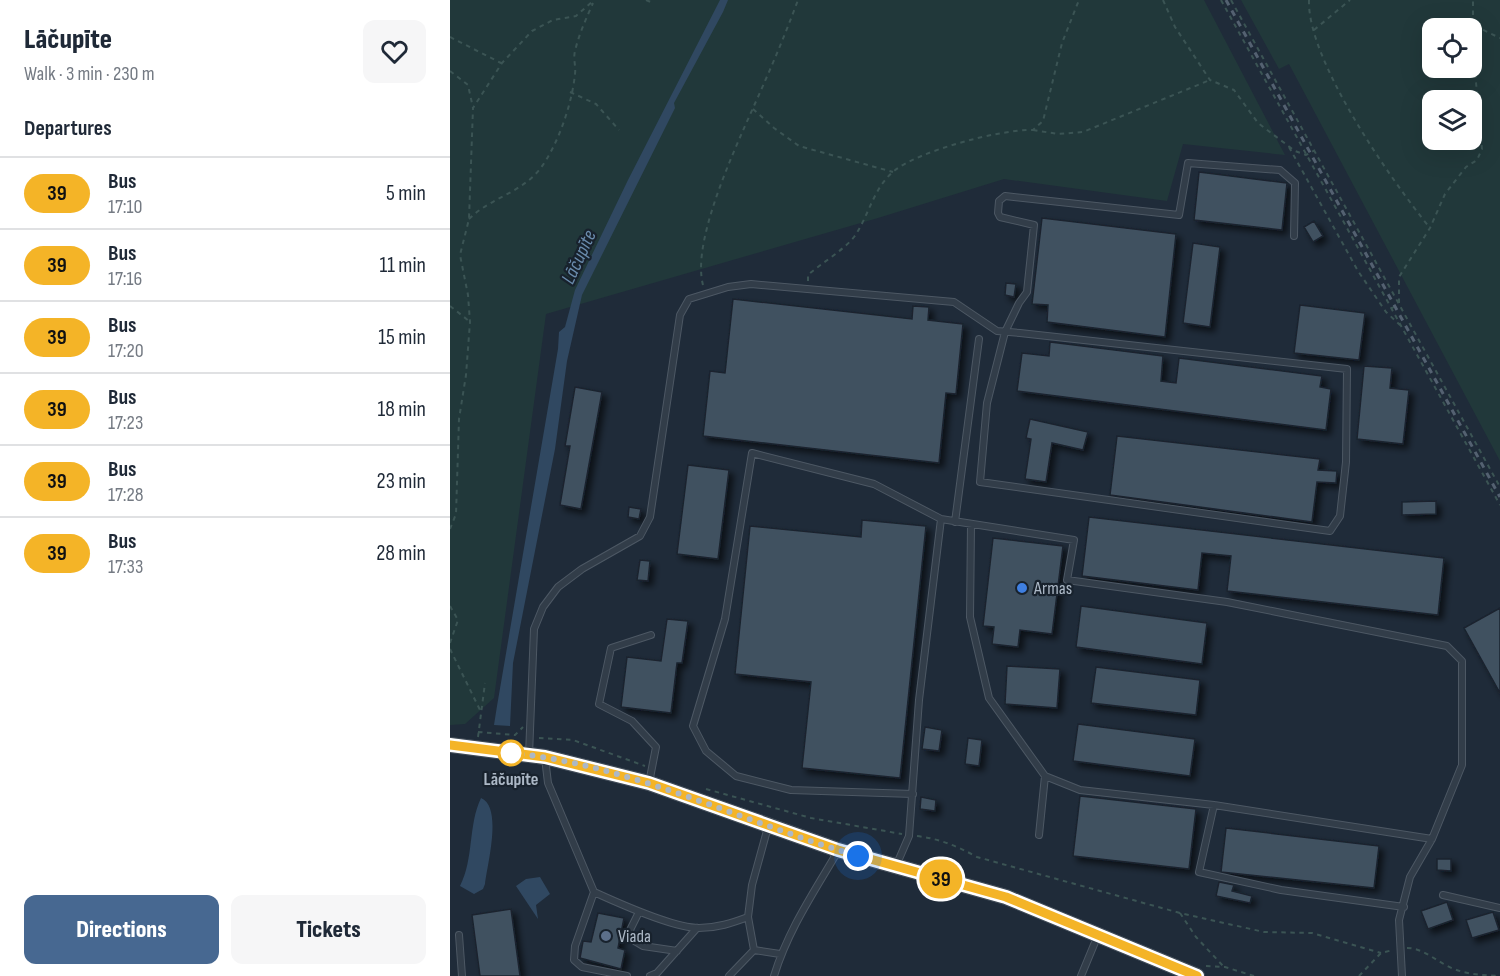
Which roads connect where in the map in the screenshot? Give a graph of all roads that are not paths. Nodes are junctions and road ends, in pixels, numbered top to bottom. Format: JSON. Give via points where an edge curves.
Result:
{"nodes":[{"id":1,"x":1294,"y":237,"type":"dead end"},
{"id":2,"x":1005,"y":332,"type":"junction"},
{"id":3,"x":979,"y":339,"type":"dead end"},
{"id":4,"x":941,"y":519,"type":"junction"},
{"id":5,"x":955,"y":522,"type":"junction"},
{"id":6,"x":971,"y":524,"type":"junction"},
{"id":7,"x":651,"y":635,"type":"dead end"},
{"id":8,"x":450,"y":745,"type":"edge"},
{"id":9,"x":529,"y":755,"type":"junction"},
{"id":10,"x":545,"y":757,"type":"junction"},
{"id":11,"x":650,"y":776,"type":"junction"},
{"id":12,"x":1045,"y":776,"type":"junction"},
{"id":13,"x":913,"y":794,"type":"junction"},
{"id":14,"x":1214,"y":805,"type":"junction"},
{"id":15,"x":769,"y":824,"type":"junction"},
{"id":16,"x":1039,"y":835,"type":"dead end"},
{"id":17,"x":1432,"y":839,"type":"junction"},
{"id":18,"x":838,"y":850,"type":"junction"},
{"id":19,"x":896,"y":867,"type":"junction"},
{"id":20,"x":594,"y":892,"type":"junction"},
{"id":21,"x":1443,"y":895,"type":"dead end"},
{"id":22,"x":1404,"y":907,"type":"junction"},
{"id":23,"x":1500,"y":908,"type":"edge"},
{"id":24,"x":639,"y":912,"type":"junction"},
{"id":25,"x":748,"y":917,"type":"junction"},
{"id":26,"x":697,"y":928,"type":"junction"},
{"id":27,"x":1098,"y":934,"type":"junction"},
{"id":28,"x":459,"y":935,"type":"dead end"},
{"id":29,"x":754,"y":950,"type":"junction"},
{"id":30,"x":677,"y":951,"type":"junction"},
{"id":31,"x":780,"y":954,"type":"junction"},
{"id":32,"x":1201,"y":971,"type":"edge"},
{"id":33,"x":462,"y":976,"type":"edge"},
{"id":34,"x":627,"y":976,"type":"edge"},
{"id":35,"x":650,"y":976,"type":"edge"},
{"id":36,"x":729,"y":976,"type":"edge"},
{"id":37,"x":774,"y":976,"type":"edge"},
{"id":38,"x":1081,"y":976,"type":"edge"},
{"id":39,"x":1402,"y":976,"type":"edge"}],
"edges":[{"from":1,"to":2,"type":"lane","via":[[1295,183],[1280,170],[1188,163],[1179,215],[1005,196],[999,201],[1000,217],[1034,225],[1027,292]]},
{"from":2,"to":2,"type":"lane","via":[[1347,369],[1347,449],[1340,516],[1330,531],[980,482],[987,403]]},
{"from":2,"to":9,"type":"lane","via":[[997,331],[954,302],[752,284],[689,299],[680,315],[650,517],[640,536],[558,587],[543,607],[534,629]]},
{"from":3,"to":5,"type":"lane"},
{"from":4,"to":5,"type":"lane"},
{"from":4,"to":13,"type":"lane","via":[[919,700]]},
{"from":4,"to":13,"type":"lane","via":[[874,484],[752,453],[725,619],[693,726],[706,750],[736,776],[791,790]]},
{"from":5,"to":6,"type":"lane"},
{"from":6,"to":12,"type":"lane","via":[[970,617],[989,698]]},
{"from":6,"to":17,"type":"lane","via":[[1074,540],[1066,580],[1227,602],[1447,646],[1462,661],[1462,765]]},
{"from":7,"to":11,"type":"lane","via":[[611,648],[599,704],[632,721],[656,747]]},
{"from":8,"to":9,"type":"street"},
{"from":9,"to":10,"type":"street"},
{"from":10,"to":11,"type":"street"},
{"from":10,"to":20,"type":"lane","via":[[548,783]]},
{"from":11,"to":15,"type":"street"},
{"from":12,"to":14,"type":"lane","via":[[1080,790]]},
{"from":12,"to":16,"type":"lane"},
{"from":13,"to":19,"type":"lane","via":[[909,836]]},
{"from":14,"to":17,"type":"lane"},
{"from":14,"to":22,"type":"lane","via":[[1199,872],[1281,890]]},
{"from":15,"to":18,"type":"street"},
{"from":15,"to":25,"type":"lane"},
{"from":17,"to":22,"type":"lane","via":[[1410,877]]},
{"from":18,"to":19,"type":"street"},
{"from":18,"to":31,"type":"lane"},
{"from":19,"to":27,"type":"street","via":[[1006,897]]},
{"from":20,"to":24,"type":"lane"},
{"from":20,"to":34,"type":"lane","via":[[574,960],[582,967]]},
{"from":21,"to":23,"type":"lane"},
{"from":22,"to":39,"type":"lane","via":[[1399,920]]},
{"from":24,"to":26,"type":"lane"},
{"from":24,"to":30,"type":"lane","via":[[630,930],[633,940],[643,946]]},
{"from":25,"to":26,"type":"lane","via":[[727,925]]},
{"from":25,"to":29,"type":"lane"},
{"from":26,"to":30,"type":"lane"},
{"from":27,"to":32,"type":"street"},
{"from":27,"to":38,"type":"lane"},
{"from":28,"to":33,"type":"lane"},
{"from":29,"to":31,"type":"lane"},
{"from":29,"to":36,"type":"lane"},
{"from":30,"to":35,"type":"lane"},
{"from":31,"to":37,"type":"lane"}]}
